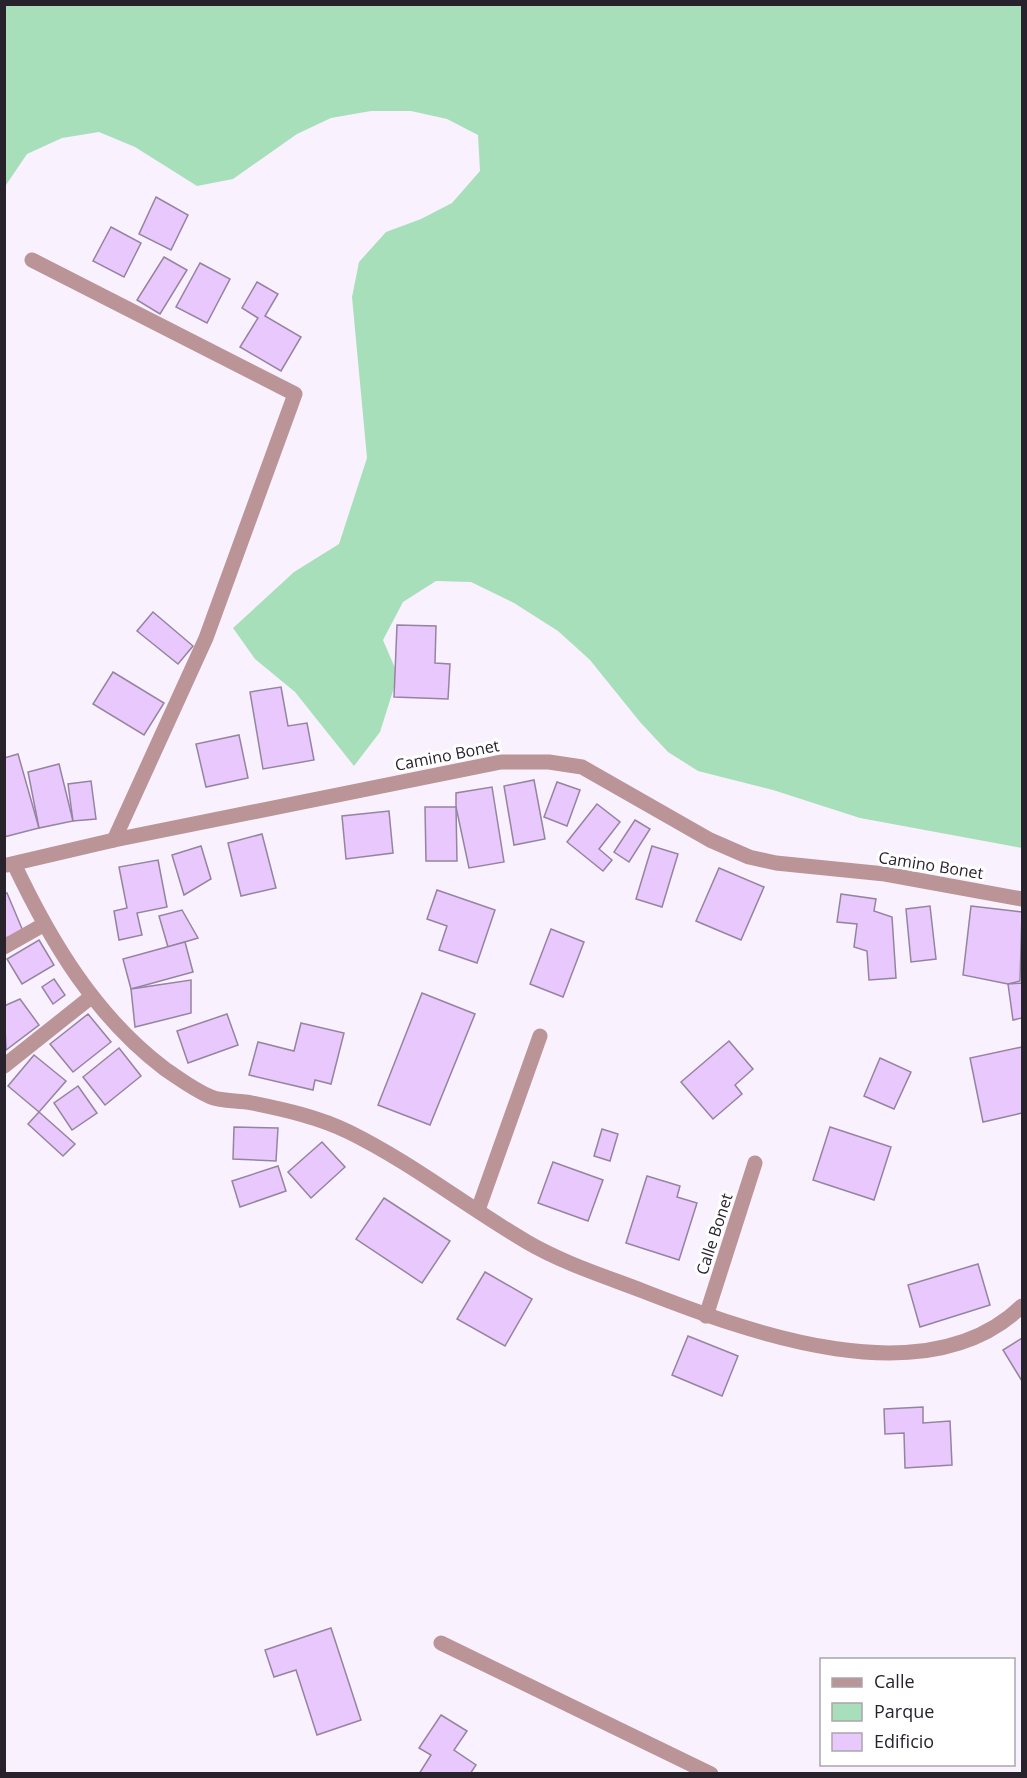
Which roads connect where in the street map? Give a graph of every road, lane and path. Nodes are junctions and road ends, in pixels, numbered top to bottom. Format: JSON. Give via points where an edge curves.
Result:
{"nodes":[{"id":1,"x":32,"y":260,"type":"dead end"},
{"id":2,"x":114,"y":840,"type":"junction"},
{"id":3,"x":9,"y":865,"type":"edge"},
{"id":4,"x":1023,"y":899,"type":"edge"},
{"id":5,"x":43,"y":925,"type":"junction"},
{"id":6,"x":4,"y":947,"type":"edge"},
{"id":7,"x":91,"y":997,"type":"junction"},
{"id":8,"x":540,"y":1036,"type":"dead end"},
{"id":9,"x":4,"y":1066,"type":"edge"},
{"id":10,"x":755,"y":1163,"type":"dead end"},
{"id":11,"x":478,"y":1210,"type":"junction"},
{"id":12,"x":1023,"y":1306,"type":"edge"},
{"id":13,"x":706,"y":1316,"type":"junction"},
{"id":14,"x":441,"y":1643,"type":"dead end"},
{"id":15,"x":711,"y":1773,"type":"edge"}],
"edges":[{"from":1,"to":2,"type":"street","via":[[295,394],[206,638]]},
{"from":2,"to":3,"type":"street","name":"Camino Bonet"},
{"from":2,"to":4,"type":"street","name":"Camino Bonet","via":[[501,762],[549,762],[582,767],[710,840],[749,857],[885,874]]},
{"from":3,"to":5,"type":"street"},
{"from":5,"to":6,"type":"street"},
{"from":5,"to":7,"type":"street"},
{"from":7,"to":9,"type":"street"},
{"from":7,"to":11,"type":"street","via":[[130,1040],[190,1086],[213,1098],[307,1115],[349,1132]]},
{"from":8,"to":11,"type":"street"},
{"from":10,"to":13,"type":"street","name":"Calle Bonet"},
{"from":11,"to":13,"type":"street","via":[[530,1243]]},
{"from":12,"to":13,"type":"street","via":[[984,1332],[951,1345],[913,1352],[827,1349],[769,1337]]},
{"from":14,"to":15,"type":"street"}]}
